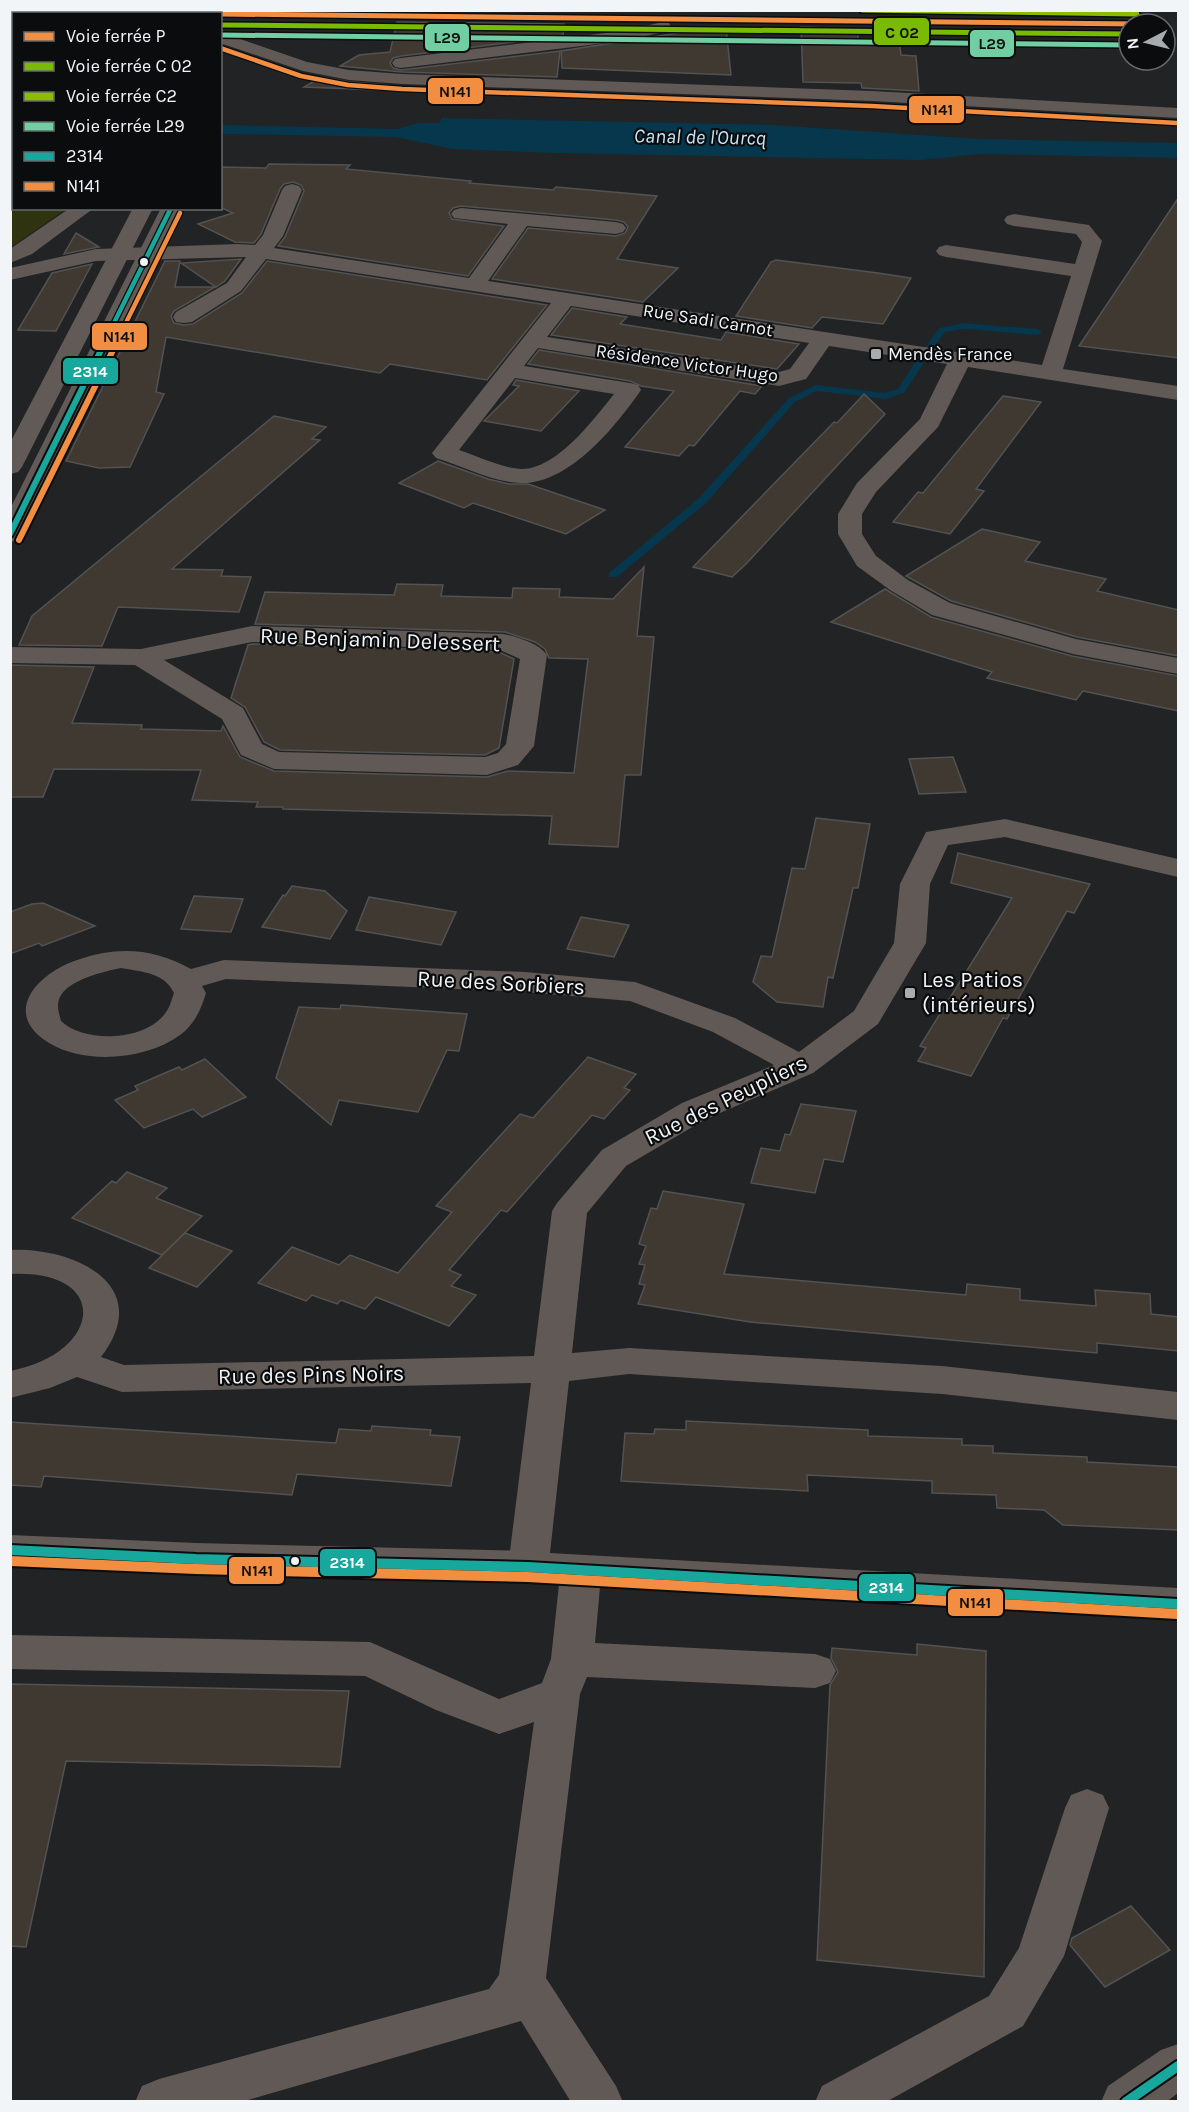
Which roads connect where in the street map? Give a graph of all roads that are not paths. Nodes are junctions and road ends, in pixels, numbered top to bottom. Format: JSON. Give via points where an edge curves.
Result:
{"nodes":[{"id":1,"x":663,"y":27,"type":"dead end"},
{"id":2,"x":222,"y":38,"type":"edge"},
{"id":3,"x":349,"y":75,"type":"junction"},
{"id":4,"x":1179,"y":113,"type":"edge"},
{"id":5,"x":292,"y":190,"type":"dead end"},
{"id":6,"x":81,"y":210,"type":"edge"},
{"id":7,"x":142,"y":210,"type":"edge"},
{"id":8,"x":170,"y":210,"type":"edge"},
{"id":9,"x":461,"y":214,"type":"dead end"},
{"id":10,"x":521,"y":220,"type":"junction"},
{"id":11,"x":1014,"y":220,"type":"dead end"},
{"id":12,"x":616,"y":228,"type":"dead end"},
{"id":13,"x":161,"y":230,"type":"junction"},
{"id":14,"x":238,"y":250,"type":"junction"},
{"id":15,"x":946,"y":251,"type":"dead end"},
{"id":16,"x":261,"y":252,"type":"junction"},
{"id":17,"x":18,"y":254,"type":"edge"},
{"id":18,"x":150,"y":254,"type":"junction"},
{"id":19,"x":121,"y":255,"type":"junction"},
{"id":20,"x":64,"y":261,"type":"junction"},
{"id":21,"x":1083,"y":271,"type":"junction"},
{"id":22,"x":10,"y":274,"type":"edge"},
{"id":23,"x":475,"y":284,"type":"junction"},
{"id":24,"x":566,"y":298,"type":"junction"},
{"id":25,"x":184,"y":317,"type":"dead end"},
{"id":26,"x":824,"y":338,"type":"junction"},
{"id":27,"x":532,"y":341,"type":"junction"},
{"id":28,"x":961,"y":359,"type":"junction"},
{"id":29,"x":509,"y":370,"type":"junction"},
{"id":30,"x":1050,"y":373,"type":"junction"},
{"id":31,"x":1179,"y":393,"type":"edge"},
{"id":32,"x":10,"y":467,"type":"edge"},
{"id":33,"x":10,"y":535,"type":"edge"},
{"id":34,"x":10,"y":655,"type":"edge"},
{"id":35,"x":141,"y":657,"type":"junction"},
{"id":36,"x":1179,"y":666,"type":"edge"},
{"id":37,"x":1179,"y":868,"type":"edge"},
{"id":38,"x":185,"y":981,"type":"dead end"},
{"id":39,"x":801,"y":1066,"type":"junction"},
{"id":40,"x":10,"y":1262,"type":"edge"},
{"id":41,"x":73,"y":1361,"type":"junction"},
{"id":42,"x":551,"y":1369,"type":"junction"},
{"id":43,"x":10,"y":1385,"type":"edge"},
{"id":44,"x":1179,"y":1406,"type":"edge"},
{"id":45,"x":10,"y":1551,"type":"edge"},
{"id":46,"x":528,"y":1567,"type":"junction"},
{"id":47,"x":581,"y":1569,"type":"junction"},
{"id":48,"x":1179,"y":1604,"type":"edge"},
{"id":49,"x":10,"y":1652,"type":"edge"},
{"id":50,"x":815,"y":1671,"type":"dead end"},
{"id":51,"x":566,"y":1676,"type":"junction"},
{"id":52,"x":1087,"y":1808,"type":"dead end"},
{"id":53,"x":522,"y":1982,"type":"junction"},
{"id":54,"x":1179,"y":2066,"type":"edge"},
{"id":55,"x":159,"y":2102,"type":"edge"},
{"id":56,"x":599,"y":2102,"type":"edge"},
{"id":57,"x":838,"y":2102,"type":"edge"},
{"id":58,"x":1125,"y":2102,"type":"edge"}],
"edges":[{"from":1,"to":3,"type":"street","via":[[622,36],[430,58],[367,68]]},
{"from":2,"to":3,"type":"street","via":[[303,66]]},
{"from":3,"to":4,"type":"street"},
{"from":5,"to":16,"type":"street","via":[[273,236]]},
{"from":6,"to":17,"type":"street"},
{"from":7,"to":19,"type":"main road"},
{"from":8,"to":13,"type":"main road"},
{"from":9,"to":10,"type":"street"},
{"from":10,"to":12,"type":"street"},
{"from":10,"to":23,"type":"street"},
{"from":11,"to":21,"type":"street","via":[[1082,229],[1092,241]]},
{"from":13,"to":14,"type":"street","name":"Rue Sadi Carnot"},
{"from":13,"to":18,"type":"main road"},
{"from":14,"to":16,"type":"street","name":"Rue Sadi Carnot"},
{"from":14,"to":18,"type":"street","name":"Rue Sadi Carnot"},
{"from":15,"to":21,"type":"street"},
{"from":16,"to":23,"type":"street","name":"Rue Sadi Carnot"},
{"from":16,"to":25,"type":"street","via":[[234,287]]},
{"from":17,"to":20,"type":"street"},
{"from":18,"to":19,"type":"street","name":"Rue Sadi Carnot"},
{"from":18,"to":33,"type":"main road"},
{"from":19,"to":20,"type":"street","name":"Rue Sadi Carnot"},
{"from":19,"to":32,"type":"main road"},
{"from":20,"to":22,"type":"street","name":"Rue Sadi Carnot"},
{"from":21,"to":30,"type":"street"},
{"from":23,"to":24,"type":"street","name":"Rue Sadi Carnot"},
{"from":24,"to":26,"type":"street","name":"Rue Sadi Carnot"},
{"from":24,"to":27,"type":"street","name":"Résidence Victor Hugo"},
{"from":26,"to":27,"type":"street","name":"Résidence Victor Hugo","via":[[798,374],[779,379]]},
{"from":26,"to":28,"type":"street","name":"Rue Sadi Carnot"},
{"from":27,"to":29,"type":"street","name":"Résidence Victor Hugo"},
{"from":28,"to":30,"type":"street","name":"Rue Sadi Carnot"},
{"from":28,"to":36,"type":"street","via":[[930,422],[866,488],[850,514],[850,534],[866,561],[940,609],[1073,646]]},
{"from":29,"to":29,"type":"street","name":"Résidence Victor Hugo","via":[[520,372],[630,390],[576,453],[543,472],[521,476],[444,453]]},
{"from":30,"to":31,"type":"street","name":"Rue Sadi Carnot"},
{"from":34,"to":35,"type":"street","name":"Rue Benjamin Delessert"},
{"from":35,"to":35,"type":"street","name":"Rue Benjamin Delessert","via":[[233,714],[251,749],[274,760],[487,766],[508,759],[520,746],[534,655],[504,642],[252,634]]},
{"from":37,"to":39,"type":"street","name":"Rue des Peupliers","via":[[1005,828],[936,838],[915,884],[910,943],[867,1017]]},
{"from":38,"to":39,"type":"street","name":"Rue des Sorbiers","via":[[224,969],[525,982],[636,992],[724,1025]]},
{"from":39,"to":42,"type":"street","name":"Rue des Peupliers","via":[[694,1111],[614,1158],[591,1185],[570,1211]]},
{"from":40,"to":41,"type":"street","via":[[40,1262],[63,1268],[83,1277],[95,1292],[101,1308],[100,1327],[90,1345]]},
{"from":41,"to":42,"type":"street","name":"Rue des Pins Noirs","via":[[122,1379]]},
{"from":41,"to":43,"type":"street","via":[[52,1374]]},
{"from":42,"to":44,"type":"street","via":[[641,1362],[942,1380]]},
{"from":42,"to":46,"type":"street","name":"Rue des Peupliers"},
{"from":45,"to":46,"type":"main road"},
{"from":46,"to":47,"type":"street"},
{"from":47,"to":48,"type":"street"},
{"from":47,"to":51,"type":"street"},
{"from":49,"to":51,"type":"street","via":[[370,1659],[499,1717]]},
{"from":50,"to":51,"type":"street"},
{"from":51,"to":53,"type":"street"},
{"from":52,"to":57,"type":"street","via":[[1040,1956],[1006,2011]]},
{"from":53,"to":55,"type":"street","via":[[504,2006]]},
{"from":53,"to":56,"type":"street"},
{"from":54,"to":58,"type":"street"}]}
